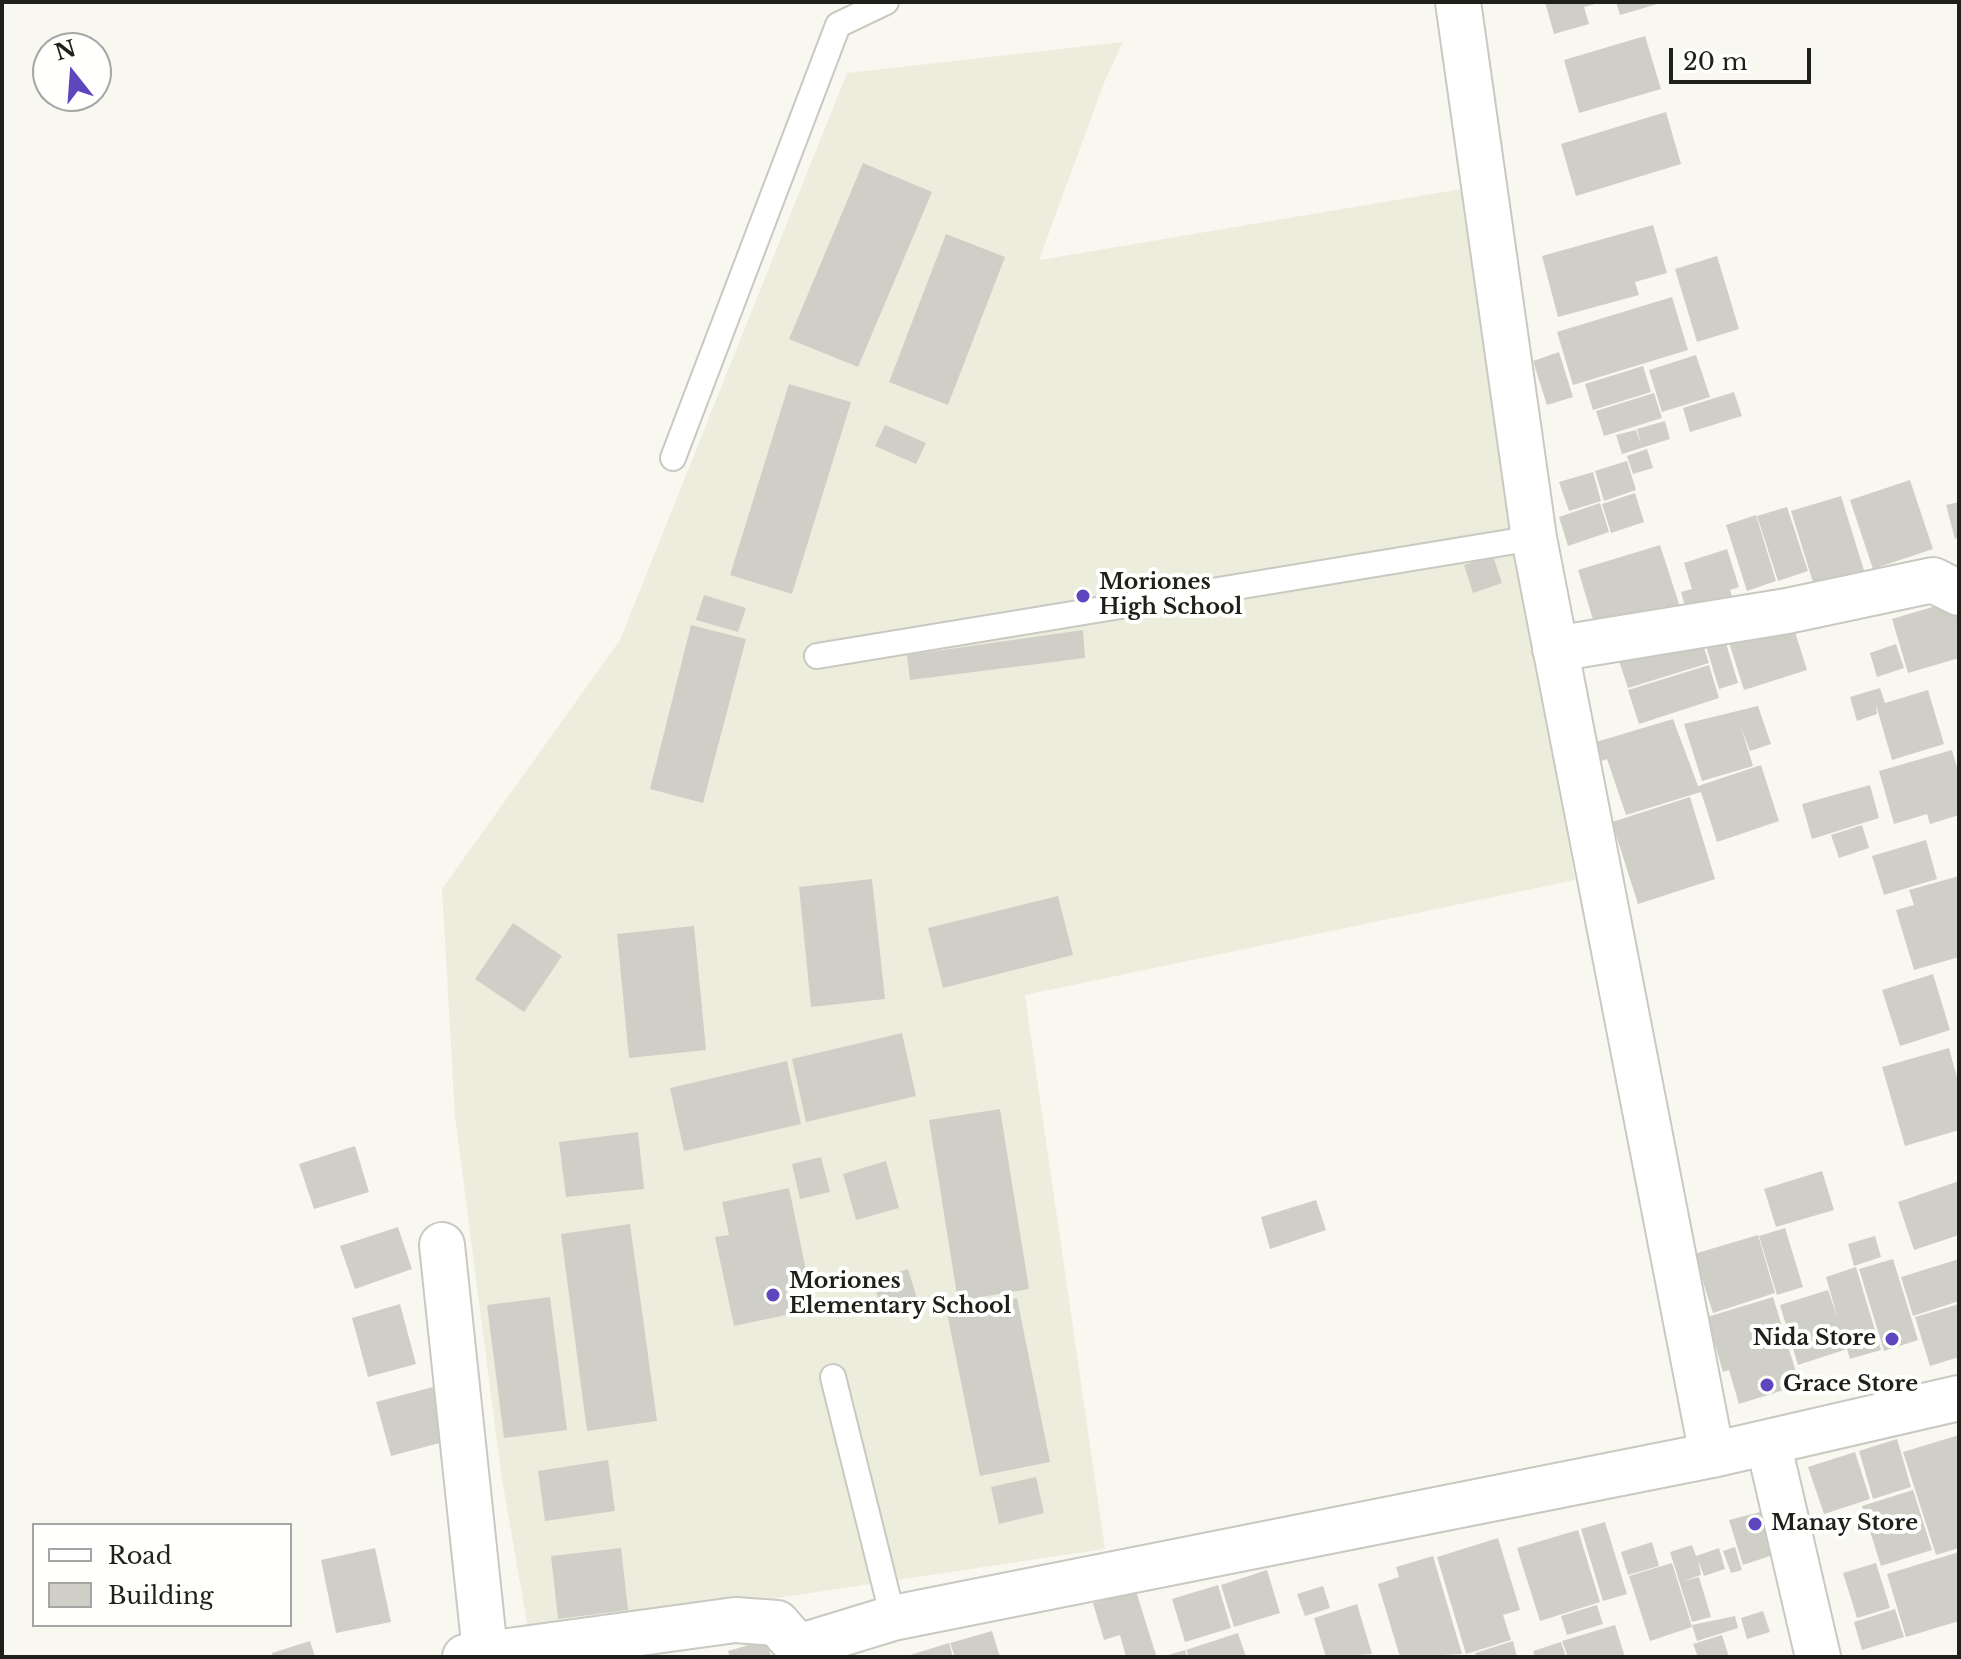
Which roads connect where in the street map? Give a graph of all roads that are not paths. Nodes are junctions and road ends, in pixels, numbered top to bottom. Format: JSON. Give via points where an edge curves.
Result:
{"nodes":[{"id":1,"x":886,"y":2,"type":"edge"},
{"id":2,"x":1458,"y":2,"type":"edge"},
{"id":3,"x":673,"y":458,"type":"dead end"},
{"id":4,"x":1534,"y":538,"type":"junction"},
{"id":5,"x":1959,"y":593,"type":"edge"},
{"id":6,"x":1555,"y":649,"type":"junction"},
{"id":7,"x":817,"y":656,"type":"dead end"},
{"id":8,"x":442,"y":1245,"type":"dead end"},
{"id":9,"x":833,"y":1377,"type":"dead end"},
{"id":10,"x":1959,"y":1398,"type":"edge"},
{"id":11,"x":1768,"y":1442,"type":"junction"},
{"id":12,"x":1712,"y":1455,"type":"junction"},
{"id":13,"x":893,"y":1618,"type":"junction"},
{"id":14,"x":799,"y":1652,"type":"edge"},
{"id":15,"x":475,"y":1654,"type":"edge"},
{"id":16,"x":1818,"y":1657,"type":"edge"}],
"edges":[{"from":1,"to":3,"type":"lane","via":[[838,25]]},
{"from":2,"to":4,"type":"street"},
{"from":4,"to":6,"type":"street"},
{"from":4,"to":7,"type":"lane"},
{"from":5,"to":6,"type":"street","via":[[1933,580],[1787,611]]},
{"from":6,"to":12,"type":"street"},
{"from":8,"to":15,"type":"street"},
{"from":9,"to":13,"type":"lane"},
{"from":10,"to":11,"type":"street"},
{"from":11,"to":12,"type":"street"},
{"from":11,"to":16,"type":"street"},
{"from":12,"to":13,"type":"street"},
{"from":13,"to":14,"type":"street"},
{"from":14,"to":15,"type":"street","via":[[777,1623],[735,1620]]}]}
